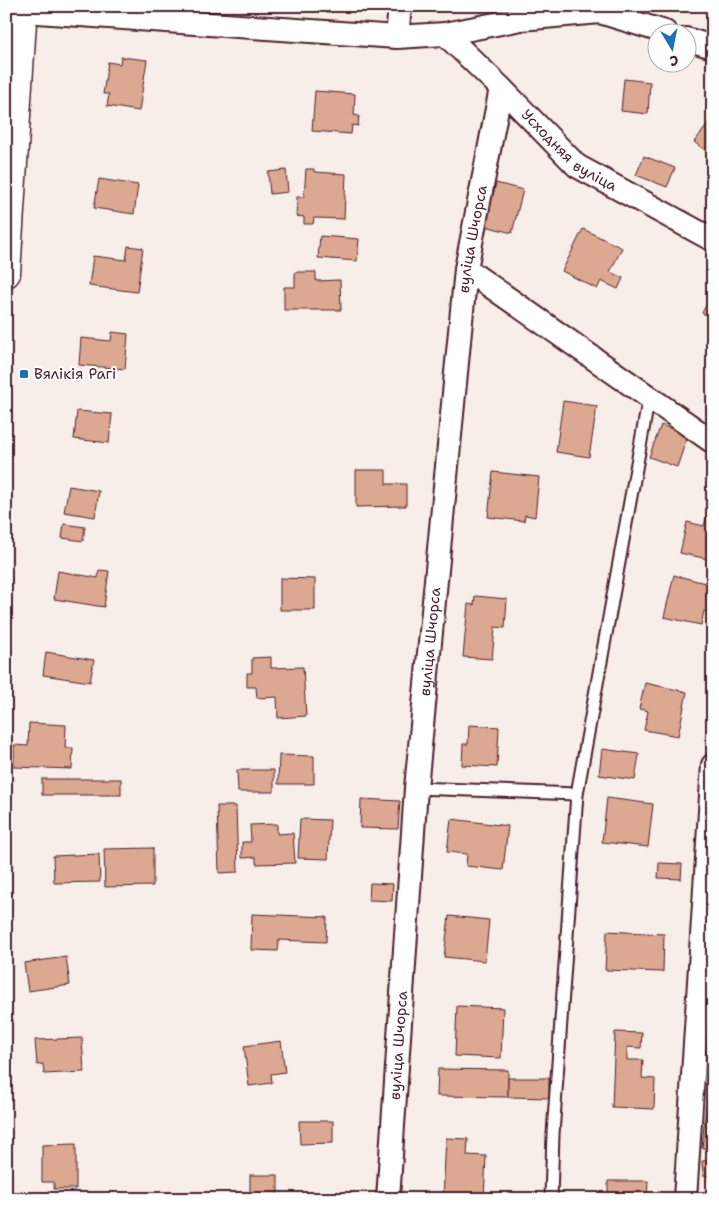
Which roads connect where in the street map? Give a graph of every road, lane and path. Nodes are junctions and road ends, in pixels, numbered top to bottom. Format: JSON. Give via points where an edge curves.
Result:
{"nodes":[{"id":1,"x":400,"y":6,"type":"edge"},
{"id":2,"x":23,"y":9,"type":"edge"},
{"id":3,"x":646,"y":26,"type":"edge"},
{"id":4,"x":446,"y":34,"type":"junction"},
{"id":5,"x":398,"y":37,"type":"junction"},
{"id":6,"x":696,"y":42,"type":"edge"},
{"id":7,"x":713,"y":47,"type":"edge"},
{"id":8,"x":501,"y":88,"type":"junction"},
{"id":9,"x":713,"y":240,"type":"edge"},
{"id":10,"x":466,"y":270,"type":"junction"},
{"id":11,"x":6,"y":273,"type":"edge"},
{"id":12,"x":649,"y":397,"type":"junction"},
{"id":13,"x":713,"y":442,"type":"edge"},
{"id":14,"x":713,"y":765,"type":"edge"},
{"id":15,"x":416,"y":788,"type":"junction"},
{"id":16,"x":577,"y":794,"type":"junction"},
{"id":17,"x":388,"y":1199,"type":"edge"},
{"id":18,"x":551,"y":1199,"type":"edge"},
{"id":19,"x":685,"y":1199,"type":"edge"}],
"edges":[{"from":1,"to":5,"type":"street"},
{"from":2,"to":5,"type":"street"},
{"from":2,"to":11,"type":"main road"},
{"from":3,"to":4,"type":"street","via":[[600,12],[521,20]]},
{"from":4,"to":5,"type":"street"},
{"from":4,"to":8,"type":"street","name":"Усходняя вуліца"},
{"from":6,"to":7,"type":"street"},
{"from":8,"to":9,"type":"street","name":"Усходняя вуліца","via":[[577,166]]},
{"from":8,"to":10,"type":"street","name":"вуліца Шчорса"},
{"from":10,"to":12,"type":"street"},
{"from":10,"to":15,"type":"street","name":"вуліца Шчорса"},
{"from":12,"to":13,"type":"street"},
{"from":12,"to":16,"type":"lane"},
{"from":14,"to":19,"type":"street"},
{"from":15,"to":16,"type":"lane"},
{"from":15,"to":17,"type":"street","name":"вуліца Шчорса"},
{"from":16,"to":18,"type":"lane"}]}
